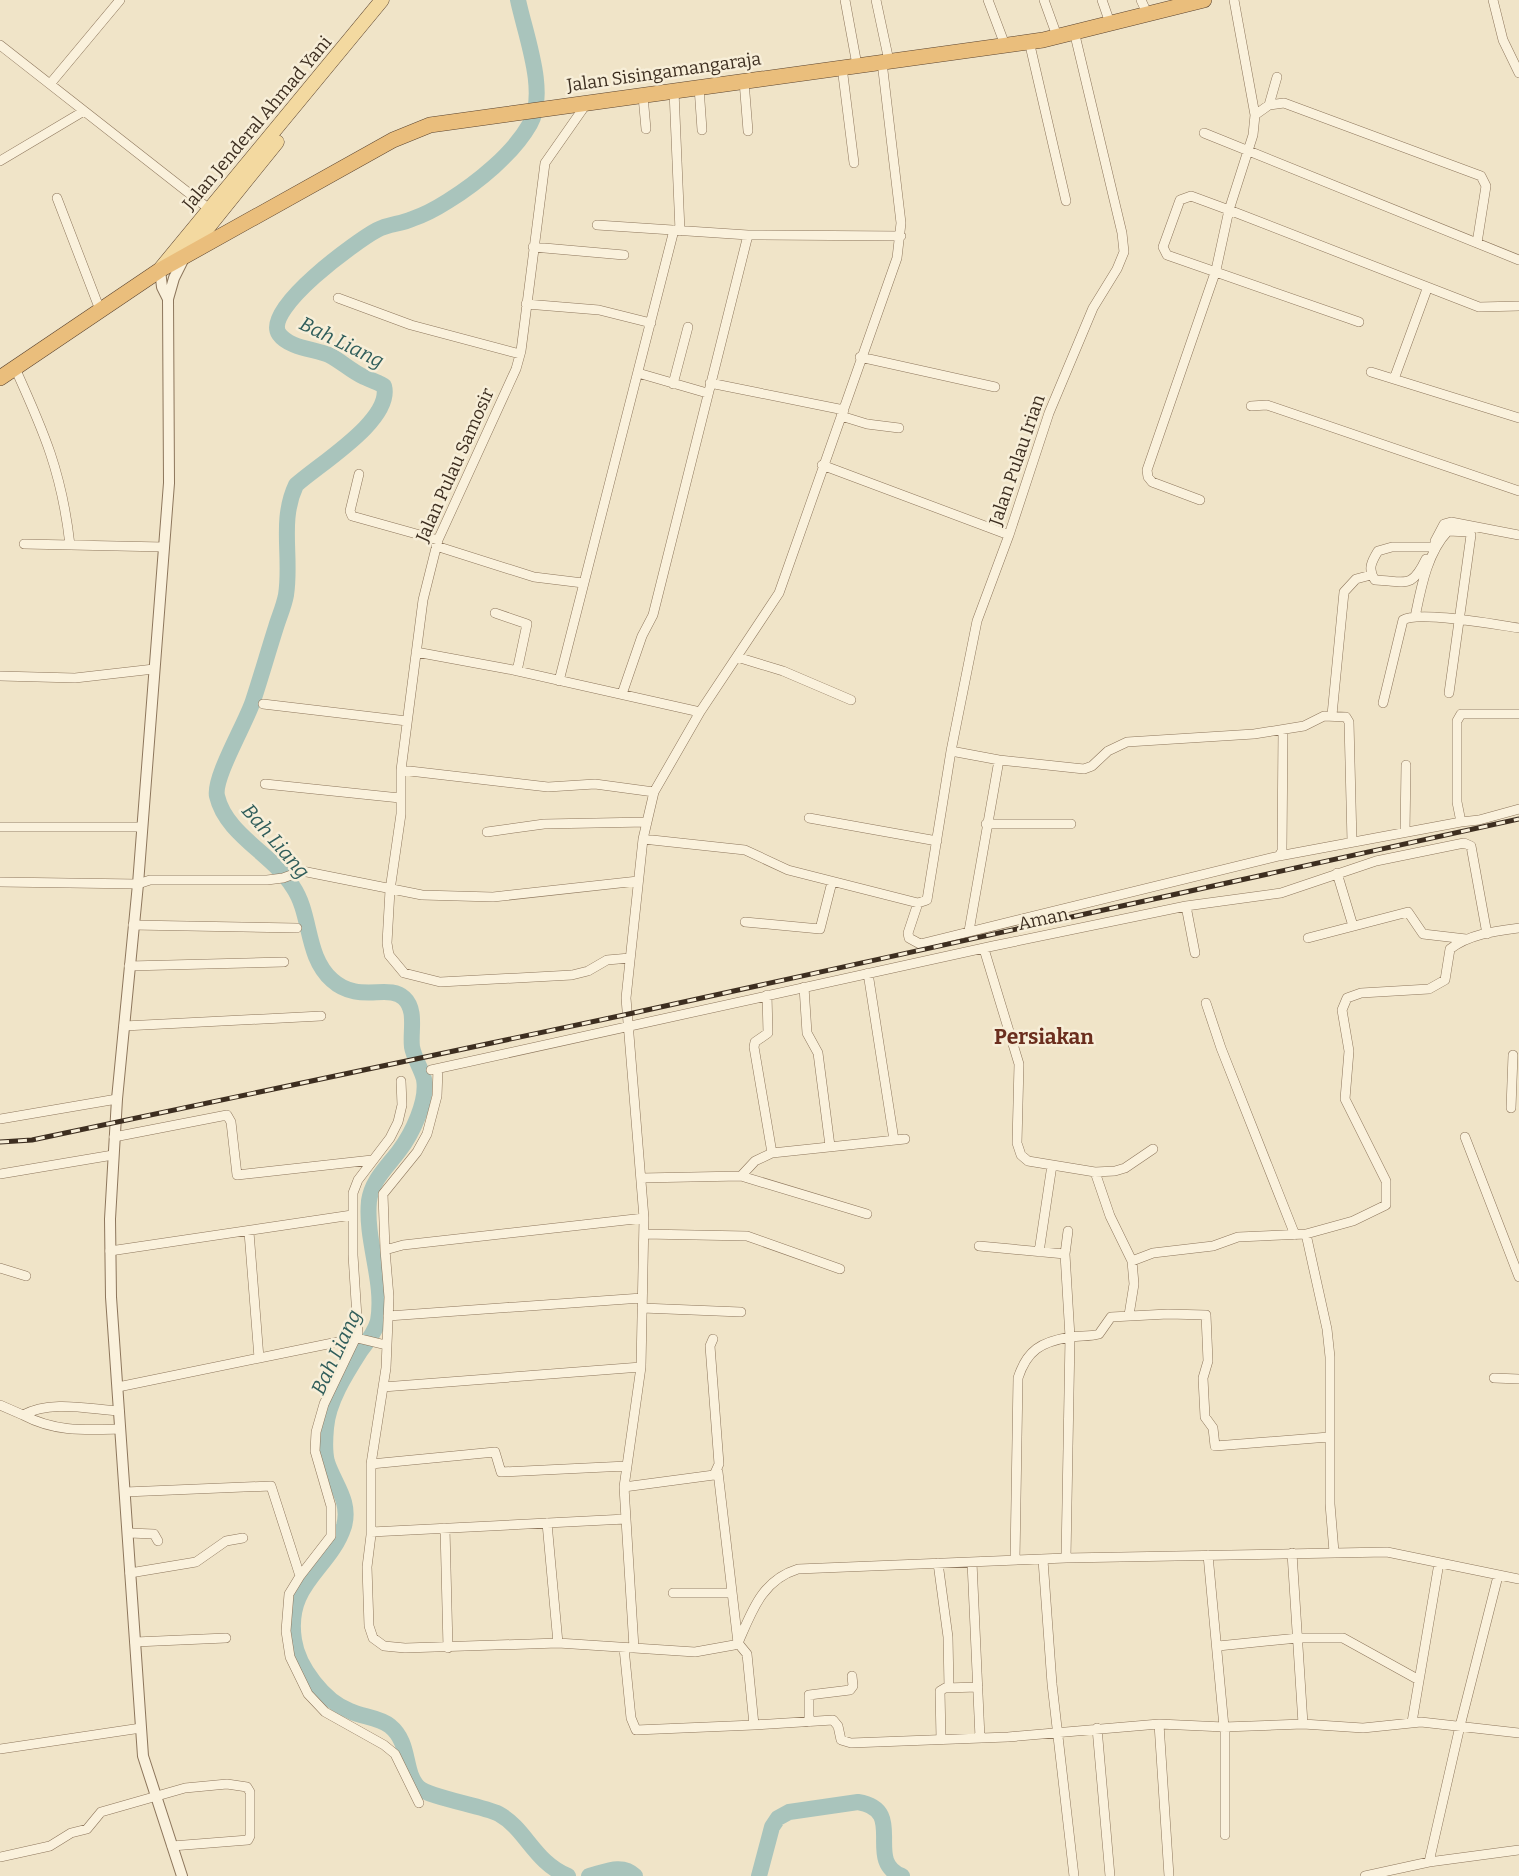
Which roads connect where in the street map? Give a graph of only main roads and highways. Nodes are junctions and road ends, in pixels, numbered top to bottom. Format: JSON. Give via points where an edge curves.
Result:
{"nodes":[{"id":1,"x":382,"y":0,"type":"edge"},
{"id":2,"x":391,"y":0,"type":"edge"},
{"id":3,"x":1204,"y":0,"type":"edge"},
{"id":4,"x":1186,"y":2,"type":"edge"},
{"id":5,"x":1144,"y":6,"type":"edge"},
{"id":6,"x":213,"y":212,"type":"junction"},
{"id":7,"x":185,"y":256,"type":"junction"},
{"id":8,"x":160,"y":270,"type":"junction"},
{"id":9,"x":0,"y":378,"type":"edge"}],
"edges":[{"from":1,"to":6,"type":"main road","name":"Jalan Jenderal Ahmad Yani"},
{"from":2,"to":6,"type":"main road","name":"Jalan Jenderal Ahmad Yani"},
{"from":3,"to":4,"type":"highway","name":"Jalan Sisingamangaraja"},
{"from":4,"to":5,"type":"highway","name":"Jalan Sisingamangaraja"},
{"from":5,"to":7,"type":"highway","name":"Jalan Sisingamangaraja","via":[[1110,23],[1005,45],[430,124],[393,140]]},
{"from":6,"to":7,"type":"main road","name":"Jalan Jenderal Ahmad Yani"},
{"from":6,"to":8,"type":"main road","name":"Jalan Jenderal Ahmad Yani"},
{"from":7,"to":8,"type":"highway","name":"Jalan Sisingamangaraja"},
{"from":8,"to":9,"type":"highway","name":"Jalan Sisingamangaraja"}]}
